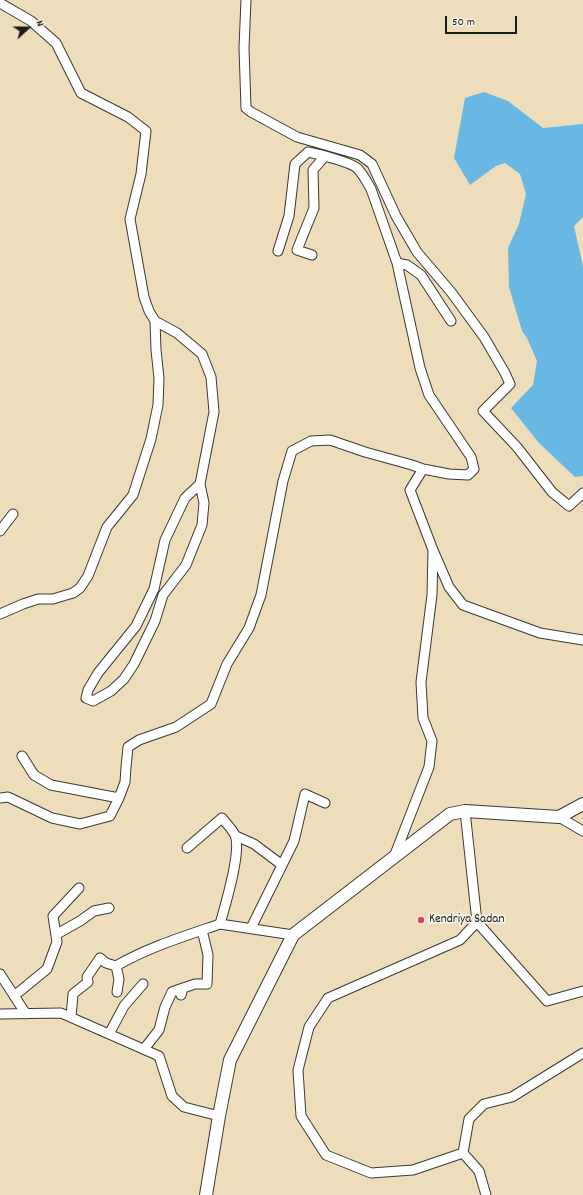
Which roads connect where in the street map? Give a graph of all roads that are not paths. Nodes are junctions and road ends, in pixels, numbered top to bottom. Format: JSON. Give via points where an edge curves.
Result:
{"nodes":[{"id":1,"x":246,"y":0,"type":"edge"},
{"id":2,"x":0,"y":3,"type":"edge"},
{"id":3,"x":325,"y":156,"type":"junction"},
{"id":4,"x":278,"y":251,"type":"dead end"},
{"id":5,"x":312,"y":254,"type":"dead end"},
{"id":6,"x":397,"y":263,"type":"junction"},
{"id":7,"x":155,"y":321,"type":"junction"},
{"id":8,"x":451,"y":321,"type":"dead end"},
{"id":9,"x":423,"y":469,"type":"junction"},
{"id":10,"x":200,"y":484,"type":"junction"},
{"id":11,"x":583,"y":493,"type":"edge"},
{"id":12,"x":13,"y":514,"type":"dead end"},
{"id":13,"x":0,"y":531,"type":"edge"},
{"id":14,"x":433,"y":550,"type":"junction"},
{"id":15,"x":154,"y":589,"type":"junction"},
{"id":16,"x":163,"y":595,"type":"junction"},
{"id":17,"x":0,"y":614,"type":"edge"},
{"id":18,"x":583,"y":640,"type":"edge"},
{"id":19,"x":22,"y":756,"type":"dead end"},
{"id":20,"x":0,"y":798,"type":"edge"},
{"id":21,"x":119,"y":798,"type":"junction"},
{"id":22,"x":325,"y":803,"type":"dead end"},
{"id":23,"x":583,"y":804,"type":"edge"},
{"id":24,"x":465,"y":811,"type":"junction"},
{"id":25,"x":560,"y":817,"type":"junction"},
{"id":26,"x":583,"y":831,"type":"edge"},
{"id":27,"x":236,"y":836,"type":"junction"},
{"id":28,"x":187,"y":848,"type":"dead end"},
{"id":29,"x":394,"y":858,"type":"junction"},
{"id":30,"x":282,"y":865,"type":"junction"},
{"id":31,"x":79,"y":888,"type":"dead end"},
{"id":32,"x":109,"y":908,"type":"dead end"},
{"id":33,"x":478,"y":922,"type":"junction"},
{"id":34,"x":220,"y":924,"type":"junction"},
{"id":35,"x":251,"y":928,"type":"junction"},
{"id":36,"x":202,"y":930,"type":"junction"},
{"id":37,"x":57,"y":934,"type":"junction"},
{"id":38,"x":293,"y":935,"type":"junction"},
{"id":39,"x":116,"y":966,"type":"junction"},
{"id":40,"x":0,"y":974,"type":"edge"},
{"id":41,"x":143,"y":984,"type":"dead end"},
{"id":42,"x":583,"y":991,"type":"edge"},
{"id":43,"x":117,"y":992,"type":"dead end"},
{"id":44,"x":14,"y":996,"type":"junction"},
{"id":45,"x":0,"y":1014,"type":"edge"},
{"id":46,"x":26,"y":1014,"type":"junction"},
{"id":47,"x":71,"y":1017,"type":"junction"},
{"id":48,"x":109,"y":1034,"type":"junction"},
{"id":49,"x":144,"y":1049,"type":"junction"},
{"id":50,"x":583,"y":1053,"type":"edge"},
{"id":51,"x":219,"y":1116,"type":"junction"},
{"id":52,"x":463,"y":1153,"type":"junction"},
{"id":53,"x":206,"y":1195,"type":"edge"},
{"id":54,"x":486,"y":1195,"type":"edge"}],
"edges":[{"from":1,"to":11,"type":"street","via":[[246,108],[297,137],[360,155],[372,164],[396,216],[417,252],[484,337],[510,384],[483,410],[517,447],[552,492],[569,506]]},
{"from":2,"to":7,"type":"street","via":[[31,21],[56,43],[80,93],[128,117],[146,131],[141,174],[130,219],[144,297],[148,311]]},
{"from":3,"to":4,"type":"street","via":[[308,152],[295,164],[289,216]]},
{"from":3,"to":5,"type":"street","via":[[313,170],[314,208],[298,250]]},
{"from":3,"to":6,"type":"street","via":[[356,167],[365,178]]},
{"from":6,"to":8,"type":"street","via":[[408,265],[421,275]]},
{"from":6,"to":9,"type":"street","via":[[420,368],[429,395],[471,457],[474,469],[468,475]]},
{"from":7,"to":10,"type":"street","via":[[177,332],[202,354],[212,377],[214,412]]},
{"from":7,"to":17,"type":"street","via":[[158,405],[151,439],[133,495],[107,527],[88,576],[80,588],[73,594],[53,599],[38,599]]},
{"from":9,"to":14,"type":"street","via":[[410,490]]},
{"from":9,"to":21,"type":"street","via":[[330,440],[311,441],[292,451],[283,481],[261,595],[249,628],[227,664],[211,704],[176,727],[139,740],[128,747],[125,782]]},
{"from":10,"to":15,"type":"street","via":[[184,498],[165,540]]},
{"from":10,"to":16,"type":"street","via":[[204,502],[202,525],[186,565]]},
{"from":12,"to":13,"type":"street"},
{"from":14,"to":18,"type":"street","via":[[449,587],[463,605],[540,633]]},
{"from":14,"to":29,"type":"street","via":[[432,595],[421,682],[423,718],[432,741],[428,767]]},
{"from":15,"to":16,"type":"street"},
{"from":15,"to":16,"type":"street","via":[[136,626],[98,673],[86,698],[93,701],[111,691],[124,679],[156,621]]},
{"from":19,"to":21,"type":"street","via":[[34,775],[51,785]]},
{"from":20,"to":21,"type":"street","via":[[8,797],[52,818],[80,824],[110,816]]},
{"from":22,"to":30,"type":"street","via":[[305,794],[294,842]]},
{"from":23,"to":25,"type":"street"},
{"from":24,"to":25,"type":"street"},
{"from":24,"to":29,"type":"street","via":[[450,814]]},
{"from":24,"to":33,"type":"street"},
{"from":25,"to":26,"type":"street"},
{"from":27,"to":28,"type":"street","via":[[222,818]]},
{"from":27,"to":30,"type":"street","via":[[254,844]]},
{"from":27,"to":34,"type":"street","via":[[233,875]]},
{"from":29,"to":38,"type":"street"},
{"from":30,"to":35,"type":"street"},
{"from":31,"to":37,"type":"street","via":[[53,916]]},
{"from":32,"to":37,"type":"street","via":[[94,911]]},
{"from":33,"to":42,"type":"street","via":[[547,1000]]},
{"from":33,"to":52,"type":"street","via":[[460,940],[328,998],[309,1027],[298,1070],[301,1116],[326,1155],[371,1173],[413,1170]]},
{"from":34,"to":35,"type":"street"},
{"from":34,"to":36,"type":"street"},
{"from":35,"to":38,"type":"street"},
{"from":36,"to":39,"type":"street","via":[[133,956]]},
{"from":36,"to":49,"type":"street","via":[[208,955],[207,984],[195,984],[182,992],[172,992],[159,1030]]},
{"from":37,"to":44,"type":"street","via":[[57,942],[47,969]]},
{"from":38,"to":51,"type":"street","via":[[230,1060]]},
{"from":39,"to":43,"type":"street","via":[[119,979]]},
{"from":39,"to":47,"type":"street","via":[[100,958],[88,977],[88,982],[73,994]]},
{"from":40,"to":44,"type":"street"},
{"from":41,"to":48,"type":"street","via":[[124,1006]]},
{"from":44,"to":46,"type":"street"},
{"from":45,"to":46,"type":"street"},
{"from":46,"to":47,"type":"street","via":[[61,1013]]},
{"from":47,"to":48,"type":"street"},
{"from":48,"to":49,"type":"street"},
{"from":49,"to":51,"type":"street","via":[[159,1056],[172,1096],[184,1107]]},
{"from":50,"to":52,"type":"street","via":[[512,1097],[484,1104],[469,1119]]},
{"from":51,"to":53,"type":"street"},
{"from":52,"to":54,"type":"street","via":[[479,1171]]}]}
